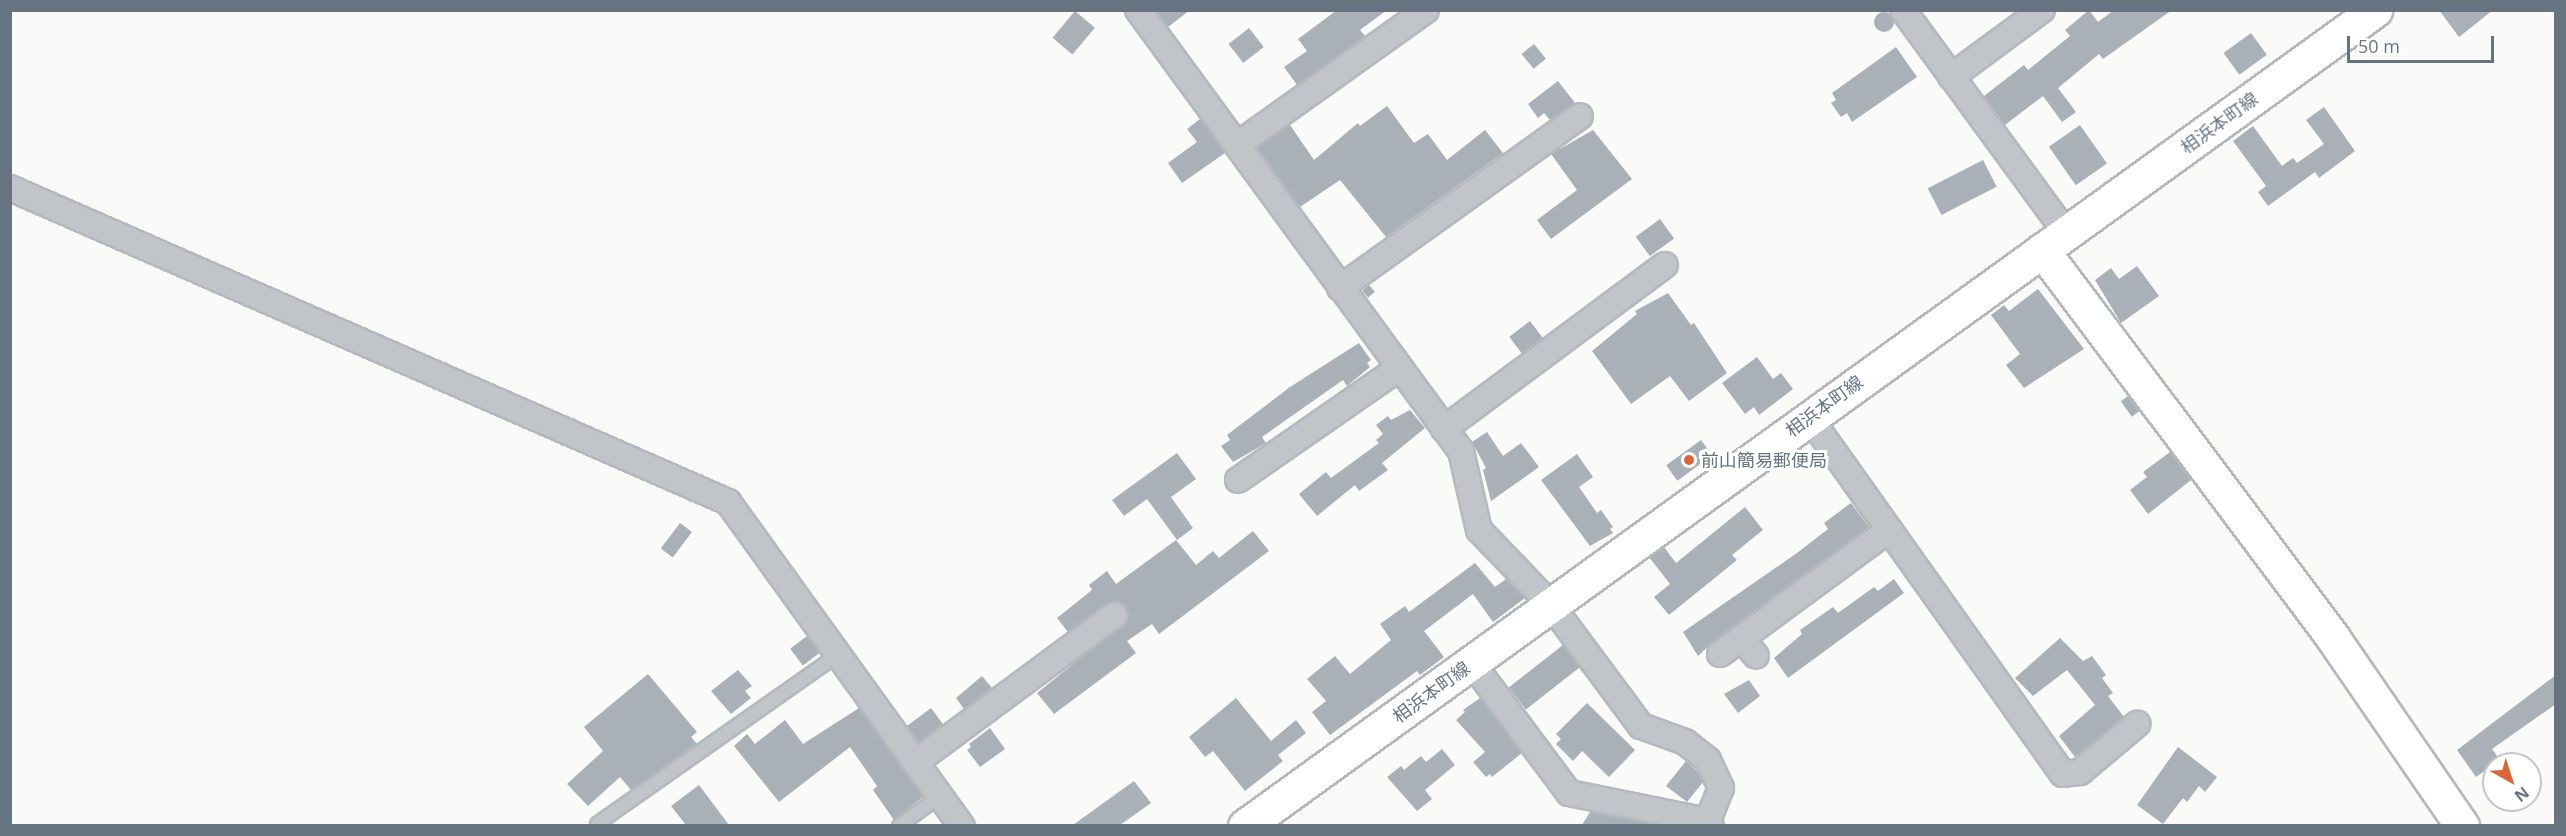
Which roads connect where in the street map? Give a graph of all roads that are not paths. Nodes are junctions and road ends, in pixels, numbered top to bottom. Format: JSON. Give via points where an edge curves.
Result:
{"nodes":[{"id":1,"x":1138,"y":10,"type":"edge"},
{"id":2,"x":1426,"y":10,"type":"edge"},
{"id":3,"x":1903,"y":10,"type":"edge"},
{"id":4,"x":2042,"y":10,"type":"edge"},
{"id":5,"x":2374,"y":10,"type":"edge"},
{"id":6,"x":1951,"y":77,"type":"junction"},
{"id":7,"x":1580,"y":116,"type":"dead end"},
{"id":8,"x":1237,"y":145,"type":"junction"},
{"id":9,"x":10,"y":188,"type":"edge"},
{"id":10,"x":2054,"y":242,"type":"junction"},
{"id":11,"x":1665,"y":265,"type":"dead end"},
{"id":12,"x":1340,"y":288,"type":"junction"},
{"id":13,"x":1399,"y":368,"type":"junction"},
{"id":14,"x":1809,"y":417,"type":"junction"},
{"id":15,"x":1444,"y":429,"type":"junction"},
{"id":16,"x":1238,"y":480,"type":"dead end"},
{"id":17,"x":1889,"y":530,"type":"junction"},
{"id":18,"x":1551,"y":605,"type":"junction"},
{"id":19,"x":1115,"y":615,"type":"dead end"},
{"id":20,"x":839,"y":654,"type":"junction"},
{"id":21,"x":1720,"y":654,"type":"dead end"},
{"id":22,"x":1472,"y":663,"type":"junction"},
{"id":23,"x":2137,"y":724,"type":"dead end"},
{"id":24,"x":916,"y":762,"type":"junction"},
{"id":25,"x":940,"y":796,"type":"junction"},
{"id":26,"x":1710,"y":823,"type":"edge"},
{"id":27,"x":597,"y":824,"type":"dead end"},
{"id":28,"x":899,"y":825,"type":"edge"},
{"id":29,"x":962,"y":825,"type":"edge"},
{"id":30,"x":1245,"y":825,"type":"edge"},
{"id":31,"x":2462,"y":825,"type":"edge"}],
"edges":[{"from":1,"to":8,"type":"street"},
{"from":2,"to":8,"type":"street"},
{"from":3,"to":6,"type":"street"},
{"from":4,"to":6,"type":"street"},
{"from":5,"to":10,"type":"main road","name":"相浜本町線"},
{"from":6,"to":10,"type":"street"},
{"from":7,"to":12,"type":"street"},
{"from":8,"to":12,"type":"street"},
{"from":9,"to":20,"type":"street","via":[[728,502]]},
{"from":10,"to":14,"type":"main road","name":"相浜本町線"},
{"from":10,"to":31,"type":"main road"},
{"from":11,"to":15,"type":"street"},
{"from":12,"to":13,"type":"street"},
{"from":13,"to":15,"type":"street"},
{"from":13,"to":16,"type":"street"},
{"from":14,"to":17,"type":"street"},
{"from":14,"to":18,"type":"main road","name":"相浜本町線"},
{"from":15,"to":18,"type":"street","via":[[1461,451],[1479,530]]},
{"from":17,"to":21,"type":"street","via":[[1748,647]]},
{"from":17,"to":23,"type":"street","via":[[2063,774],[2080,772]]},
{"from":18,"to":22,"type":"main road","name":"相浜本町線"},
{"from":18,"to":26,"type":"street","via":[[1641,726],[1685,742],[1708,760],[1721,788]]},
{"from":19,"to":24,"type":"street"},
{"from":20,"to":24,"type":"street"},
{"from":20,"to":27,"type":"lane"},
{"from":22,"to":26,"type":"street","via":[[1569,793]]},
{"from":22,"to":30,"type":"main road","name":"相浜本町線"},
{"from":24,"to":25,"type":"street"},
{"from":25,"to":28,"type":"lane"},
{"from":25,"to":29,"type":"street"}]}
